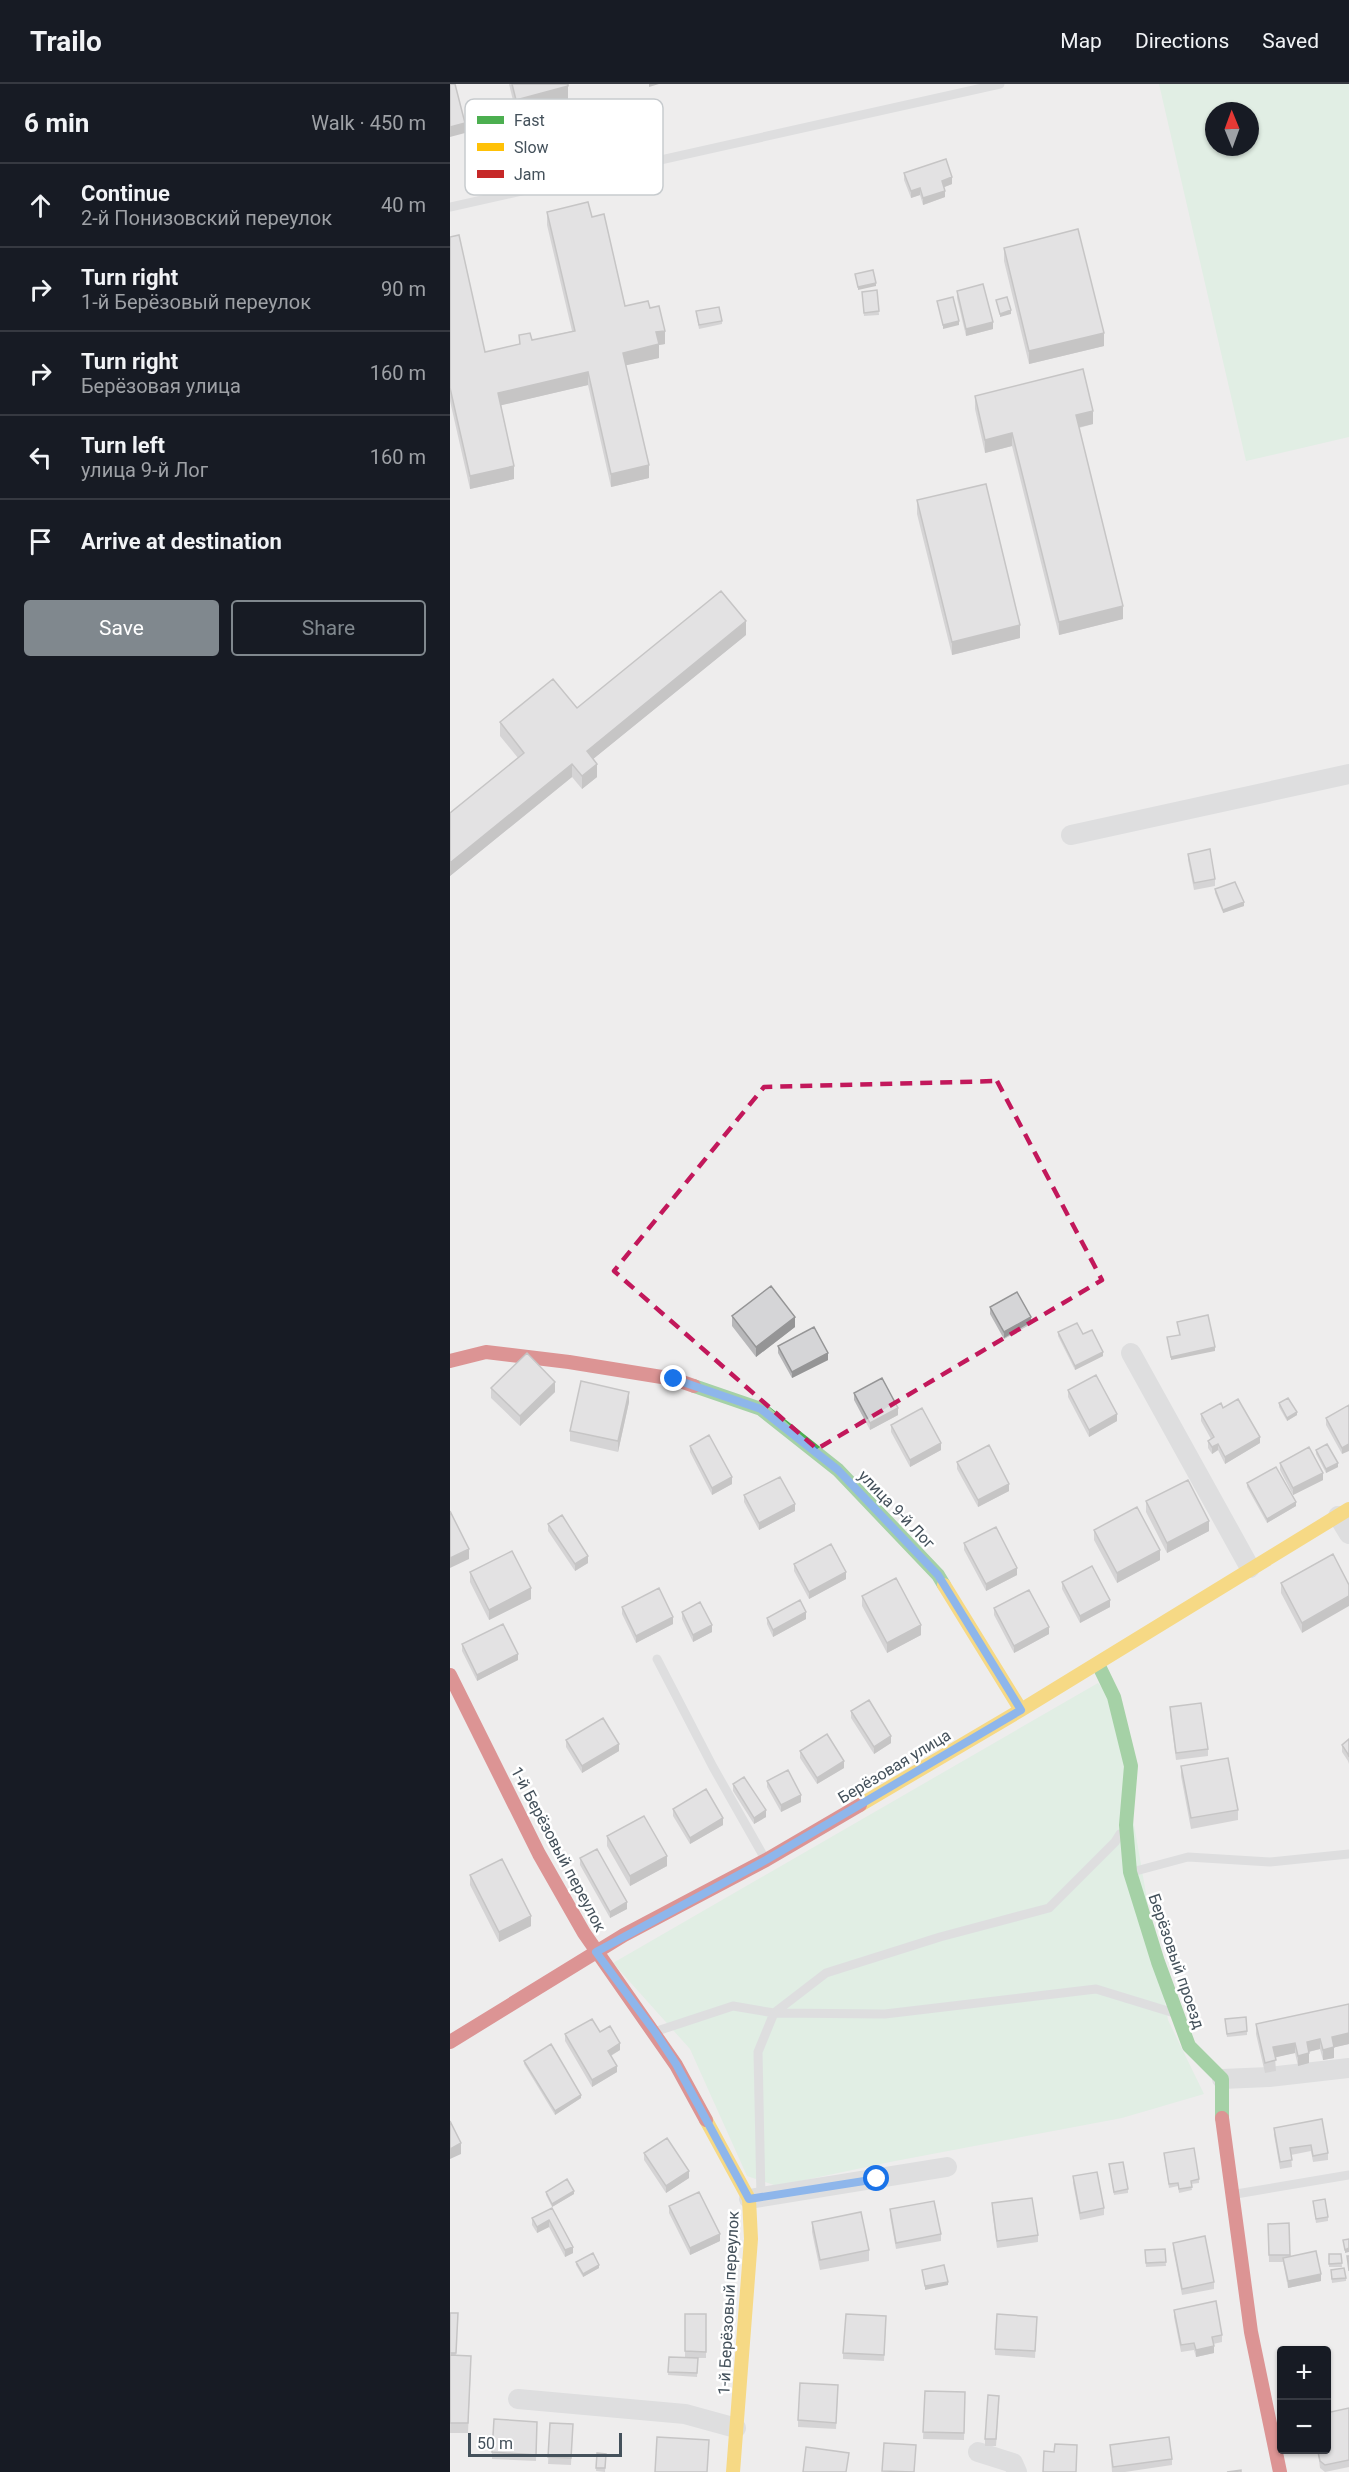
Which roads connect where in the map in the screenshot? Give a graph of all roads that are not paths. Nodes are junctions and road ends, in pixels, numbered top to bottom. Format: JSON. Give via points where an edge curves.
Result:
{"nodes":[{"id":1,"x":1000,"y":84,"type":"edge"},
{"id":2,"x":663,"y":159,"type":"edge"},
{"id":3,"x":504,"y":195,"type":"edge"},
{"id":4,"x":450,"y":207,"type":"edge"},
{"id":5,"x":1349,"y":774,"type":"edge"},
{"id":6,"x":1071,"y":835,"type":"dead end"},
{"id":7,"x":1131,"y":1353,"type":"dead end"},
{"id":8,"x":450,"y":1361,"type":"edge"},
{"id":9,"x":1343,"y":1513,"type":"edge"},
{"id":10,"x":1349,"y":1534,"type":"edge"},
{"id":11,"x":1250,"y":1568,"type":"junction"},
{"id":12,"x":657,"y":1659,"type":"dead end"},
{"id":13,"x":1098,"y":1664,"type":"junction"},
{"id":14,"x":450,"y":1675,"type":"edge"},
{"id":15,"x":1021,"y":1710,"type":"junction"},
{"id":16,"x":1126,"y":1824,"type":"junction"},
{"id":17,"x":1349,"y":1854,"type":"edge"},
{"id":18,"x":766,"y":1860,"type":"junction"},
{"id":19,"x":1130,"y":1872,"type":"junction"},
{"id":20,"x":596,"y":1952,"type":"junction"},
{"id":21,"x":774,"y":2013,"type":"junction"},
{"id":22,"x":1177,"y":2014,"type":"junction"},
{"id":23,"x":655,"y":2032,"type":"junction"},
{"id":24,"x":450,"y":2042,"type":"edge"},
{"id":25,"x":1349,"y":2068,"type":"edge"},
{"id":26,"x":1222,"y":2079,"type":"junction"},
{"id":27,"x":947,"y":2167,"type":"dead end"},
{"id":28,"x":1349,"y":2175,"type":"edge"},
{"id":29,"x":1234,"y":2194,"type":"junction"},
{"id":30,"x":755,"y":2198,"type":"junction"},
{"id":31,"x":518,"y":2399,"type":"dead end"},
{"id":32,"x":736,"y":2428,"type":"junction"},
{"id":33,"x":978,"y":2452,"type":"dead end"},
{"id":34,"x":733,"y":2472,"type":"edge"},
{"id":35,"x":1017,"y":2472,"type":"edge"},
{"id":36,"x":1280,"y":2472,"type":"edge"}],
"edges":[{"from":1,"to":2,"type":"lane"},
{"from":3,"to":4,"type":"lane"},
{"from":5,"to":6,"type":"street"},
{"from":7,"to":11,"type":"street"},
{"from":8,"to":15,"type":"street","name":"улица 9-й Лог","via":[[486,1352],[581,1364],[674,1379],[761,1409],[838,1470],[938,1575]]},
{"from":9,"to":10,"type":"street"},
{"from":9,"to":11,"type":"street","name":"Берёзовая улица"},
{"from":11,"to":13,"type":"street","name":"Берёзовая улица"},
{"from":12,"to":18,"type":"lane","via":[[712,1767]]},
{"from":13,"to":15,"type":"street","name":"Берёзовая улица"},
{"from":13,"to":16,"type":"street","name":"Берёзовый проезд","via":[[1114,1697],[1131,1766]]},
{"from":14,"to":20,"type":"street","name":"1-й Берёзовый переулок","via":[[539,1854]]},
{"from":15,"to":18,"type":"street","name":"Берёзовая улица"},
{"from":16,"to":19,"type":"street","name":"Берёзовый проезд"},
{"from":16,"to":21,"type":"lane","via":[[1115,1842],[1049,1908],[940,1937],[826,1974]]},
{"from":17,"to":19,"type":"lane","via":[[1270,1862],[1188,1857]]},
{"from":18,"to":20,"type":"street","name":"Берёзовая улица"},
{"from":19,"to":22,"type":"street","name":"Берёзовый проезд"},
{"from":20,"to":23,"type":"street","name":"1-й Берёзовый переулок"},
{"from":20,"to":24,"type":"street","name":"Берёзовая улица"},
{"from":21,"to":22,"type":"lane","via":[[885,2014],[1096,1989]]},
{"from":21,"to":23,"type":"lane","via":[[733,2006]]},
{"from":21,"to":30,"type":"lane","via":[[758,2052]]},
{"from":22,"to":26,"type":"street","name":"Берёзовый проезд","via":[[1189,2046]]},
{"from":23,"to":30,"type":"street","name":"1-й Берёзовый переулок"},
{"from":25,"to":26,"type":"street"},
{"from":26,"to":29,"type":"street","via":[[1221,2123]]},
{"from":27,"to":30,"type":"street"},
{"from":28,"to":29,"type":"lane"},
{"from":29,"to":36,"type":"street","via":[[1252,2340]]},
{"from":30,"to":32,"type":"street","name":"1-й Берёзовый переулок"},
{"from":31,"to":32,"type":"street","via":[[685,2415]]},
{"from":32,"to":34,"type":"street","name":"1-й Берёзовый переулок"},
{"from":33,"to":35,"type":"street","via":[[1013,2463]]}]}
